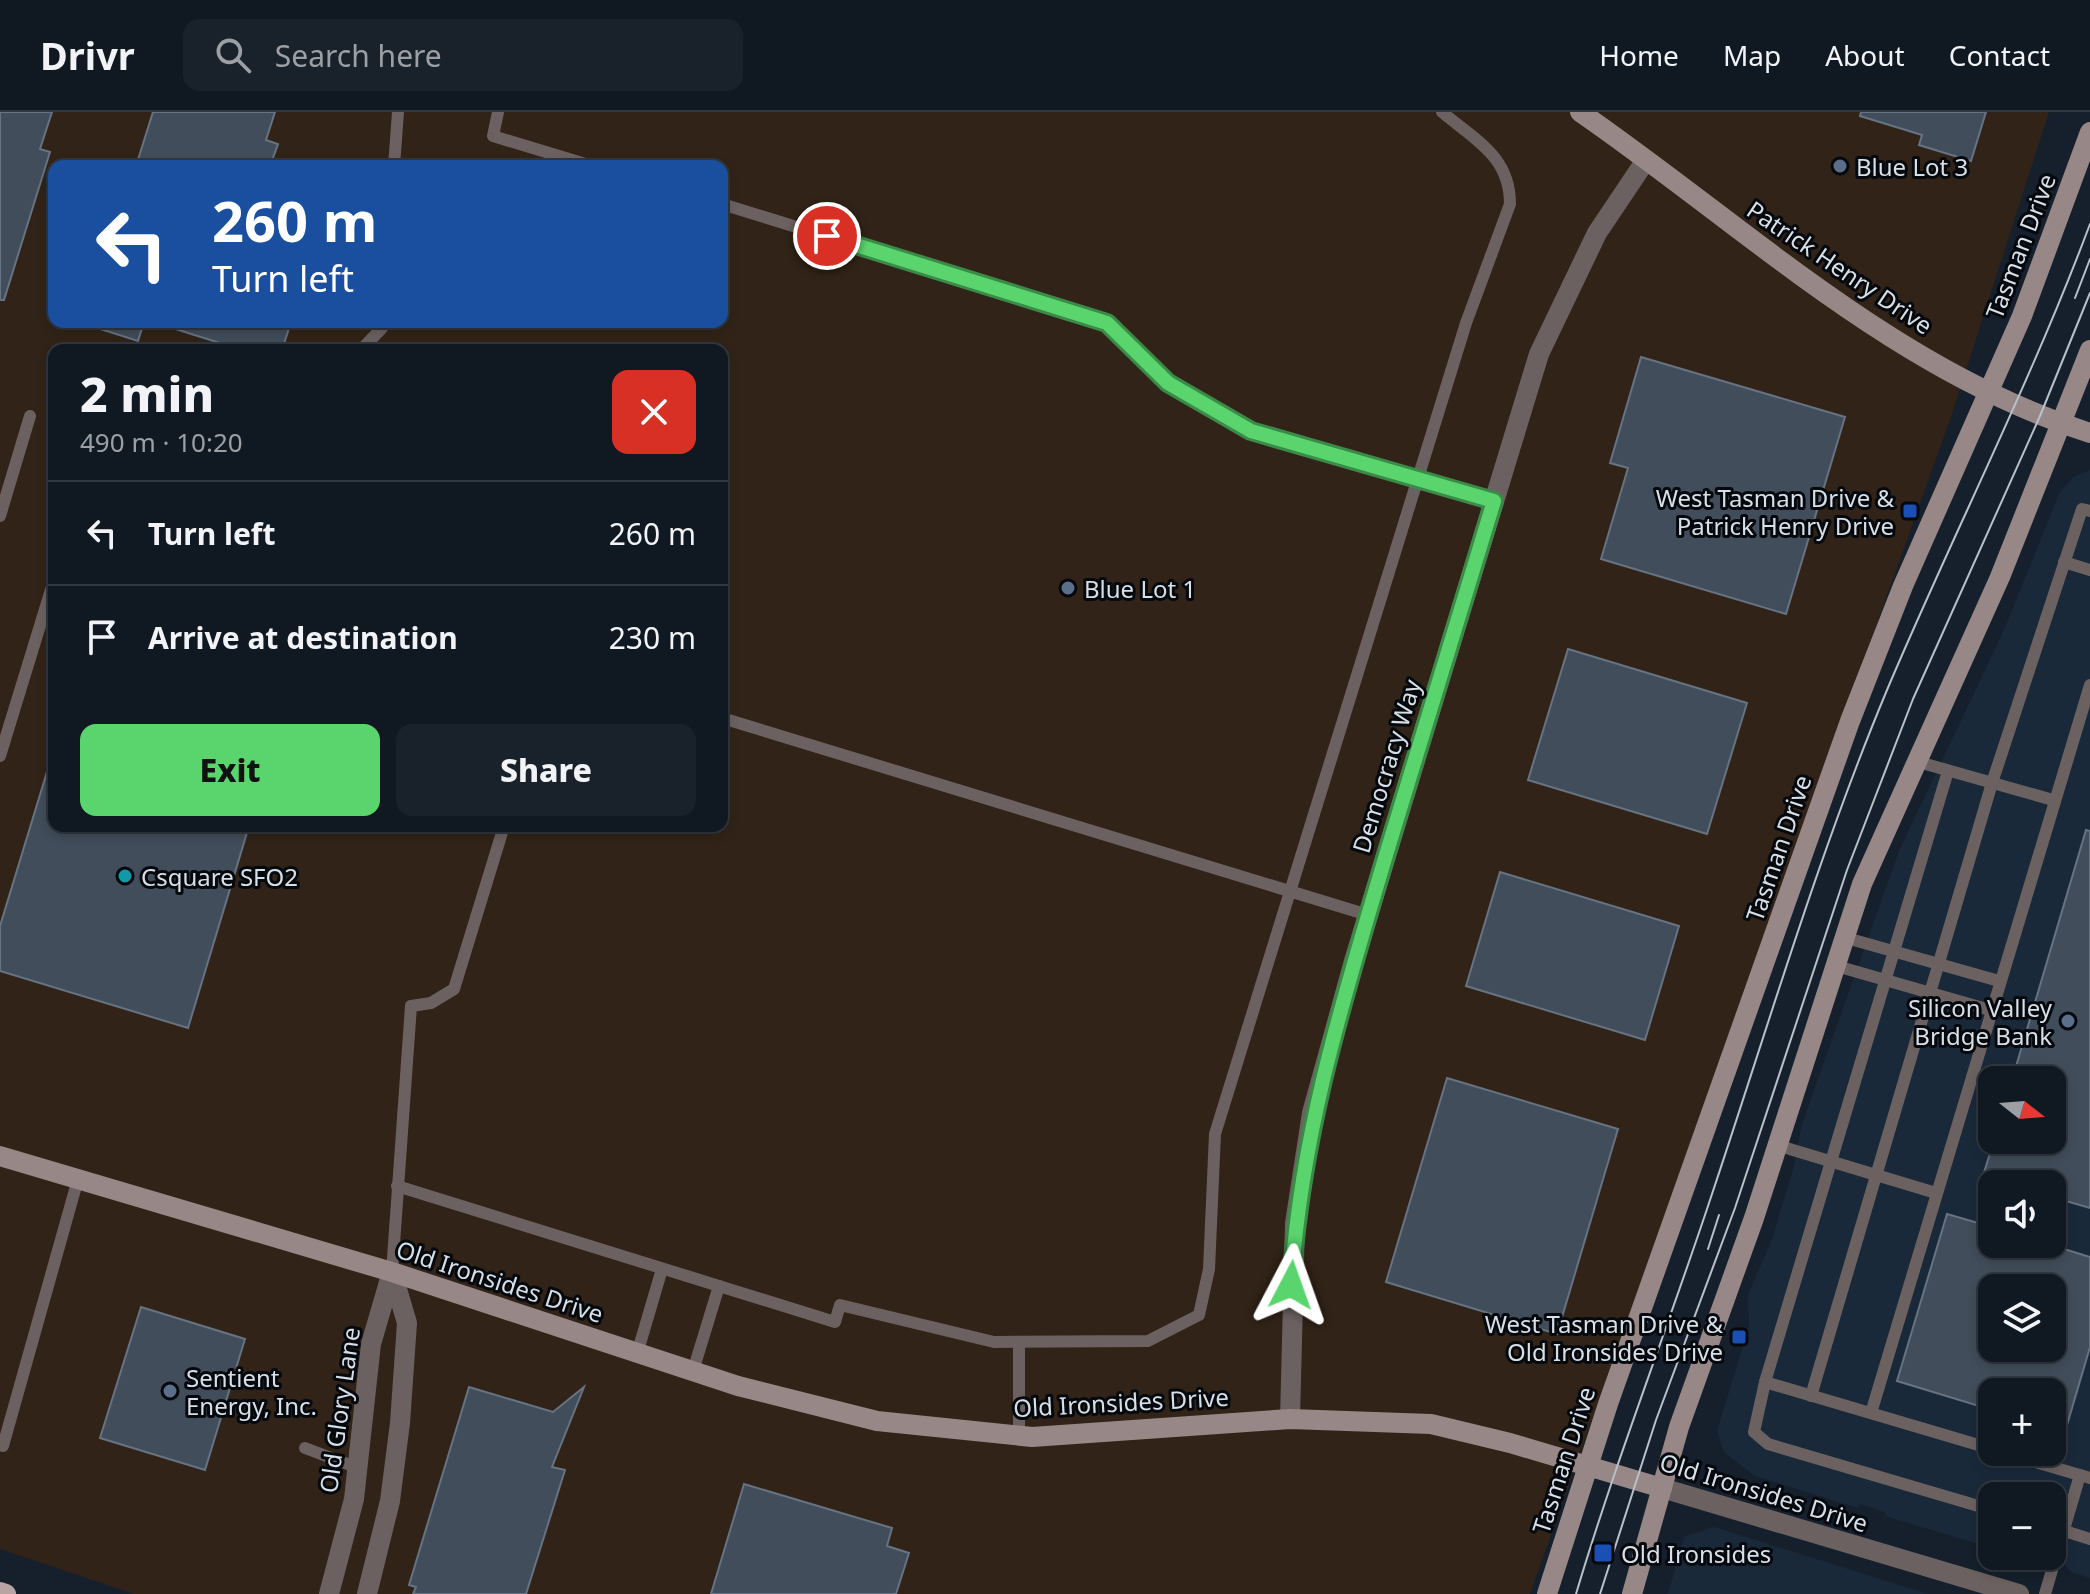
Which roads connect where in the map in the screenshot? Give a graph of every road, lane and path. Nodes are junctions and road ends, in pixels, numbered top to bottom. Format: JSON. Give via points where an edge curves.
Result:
{"nodes":[{"id":1,"x":398,"y":112,"type":"edge"},
{"id":2,"x":498,"y":112,"type":"edge"},
{"id":3,"x":1442,"y":112,"type":"edge"},
{"id":4,"x":1580,"y":112,"type":"edge"},
{"id":5,"x":2090,"y":132,"type":"edge"},
{"id":6,"x":394,"y":160,"type":"edge"},
{"id":7,"x":572,"y":160,"type":"edge"},
{"id":8,"x":1646,"y":160,"type":"junction"},
{"id":9,"x":728,"y":206,"type":"edge"},
{"id":10,"x":382,"y":328,"type":"edge"},
{"id":11,"x":367,"y":344,"type":"edge"},
{"id":12,"x":2090,"y":350,"type":"edge"},
{"id":13,"x":1989,"y":391,"type":"junction"},
{"id":14,"x":30,"y":416,"type":"dead end"},
{"id":15,"x":2061,"y":424,"type":"junction"},
{"id":16,"x":2090,"y":433,"type":"edge"},
{"id":17,"x":1419,"y":479,"type":"junction"},
{"id":18,"x":1494,"y":501,"type":"junction"},
{"id":19,"x":2090,"y":511,"type":"edge"},
{"id":20,"x":0,"y":516,"type":"edge"},
{"id":21,"x":2064,"y":562,"type":"junction"},
{"id":22,"x":2090,"y":570,"type":"edge"},
{"id":23,"x":48,"y":600,"type":"edge"},
{"id":24,"x":2090,"y":685,"type":"edge"},
{"id":25,"x":728,"y":720,"type":"edge"},
{"id":26,"x":0,"y":756,"type":"edge"},
{"id":27,"x":1915,"y":761,"type":"junction"},
{"id":28,"x":1948,"y":771,"type":"junction"},
{"id":29,"x":1992,"y":783,"type":"junction"},
{"id":30,"x":2053,"y":800,"type":"junction"},
{"id":31,"x":502,"y":832,"type":"edge"},
{"id":32,"x":1290,"y":893,"type":"junction"},
{"id":33,"x":1368,"y":915,"type":"junction"},
{"id":34,"x":1843,"y":937,"type":"junction"},
{"id":35,"x":1895,"y":952,"type":"junction"},
{"id":36,"x":1939,"y":964,"type":"junction"},
{"id":37,"x":1833,"y":965,"type":"junction"},
{"id":38,"x":1887,"y":980,"type":"junction"},
{"id":39,"x":1999,"y":981,"type":"junction"},
{"id":40,"x":1930,"y":993,"type":"junction"},
{"id":41,"x":1990,"y":1010,"type":"junction"},
{"id":42,"x":1776,"y":1145,"type":"junction"},
{"id":43,"x":0,"y":1156,"type":"edge"},
{"id":44,"x":1833,"y":1162,"type":"junction"},
{"id":45,"x":1875,"y":1175,"type":"junction"},
{"id":46,"x":78,"y":1179,"type":"junction"},
{"id":47,"x":397,"y":1186,"type":"junction"},
{"id":48,"x":1936,"y":1193,"type":"junction"},
{"id":49,"x":662,"y":1269,"type":"junction"},
{"id":50,"x":392,"y":1272,"type":"junction"},
{"id":51,"x":719,"y":1286,"type":"junction"},
{"id":52,"x":1019,"y":1342,"type":"junction"},
{"id":53,"x":637,"y":1354,"type":"junction"},
{"id":54,"x":693,"y":1371,"type":"junction"},
{"id":55,"x":1765,"y":1382,"type":"junction"},
{"id":56,"x":1811,"y":1396,"type":"junction"},
{"id":57,"x":1871,"y":1413,"type":"junction"},
{"id":58,"x":1290,"y":1419,"type":"junction"},
{"id":59,"x":1019,"y":1435,"type":"junction"},
{"id":60,"x":1978,"y":1445,"type":"edge"},
{"id":61,"x":3,"y":1446,"type":"dead end"},
{"id":62,"x":305,"y":1448,"type":"dead end"},
{"id":63,"x":1587,"y":1466,"type":"junction"},
{"id":64,"x":2050,"y":1466,"type":"edge"},
{"id":65,"x":358,"y":1468,"type":"junction"},
{"id":66,"x":2085,"y":1476,"type":"edge"},
{"id":67,"x":1662,"y":1488,"type":"junction"},
{"id":68,"x":1978,"y":1506,"type":"edge"},
{"id":69,"x":2066,"y":1513,"type":"edge"},
{"id":70,"x":2066,"y":1532,"type":"edge"},
{"id":71,"x":2090,"y":1539,"type":"edge"},
{"id":72,"x":2050,"y":1570,"type":"edge"},
{"id":73,"x":0,"y":1592,"type":"edge"},
{"id":74,"x":6,"y":1594,"type":"edge"},
{"id":75,"x":329,"y":1594,"type":"edge"},
{"id":76,"x":367,"y":1594,"type":"edge"},
{"id":77,"x":1547,"y":1594,"type":"edge"},
{"id":78,"x":1632,"y":1594,"type":"edge"},
{"id":79,"x":2019,"y":1594,"type":"edge"},
{"id":80,"x":2045,"y":1594,"type":"edge"}],
"edges":[{"from":1,"to":6,"type":"lane"},
{"from":2,"to":7,"type":"lane","via":[[493,136]]},
{"from":3,"to":17,"type":"lane","via":[[1500,160],[1510,184],[1510,204],[1466,323]]},
{"from":4,"to":8,"type":"main road","name":"Patrick Henry Drive"},
{"from":5,"to":13,"type":"main road","name":"Tasman Drive"},
{"from":8,"to":13,"type":"main road","name":"Patrick Henry Drive","via":[[1832,299]]},
{"from":8,"to":18,"type":"street","name":"Democracy Way","via":[[1564,295],[1539,354]]},
{"from":9,"to":17,"type":"lane","via":[[1107,323],[1168,383],[1251,431]]},
{"from":10,"to":11,"type":"lane"},
{"from":12,"to":15,"type":"main road"},
{"from":13,"to":15,"type":"main road","name":"Patrick Henry Drive"},
{"from":13,"to":63,"type":"main road","name":"Tasman Drive","via":[[1850,721]]},
{"from":14,"to":20,"type":"lane"},
{"from":15,"to":16,"type":"main road","name":"Patrick Henry Drive"},
{"from":15,"to":27,"type":"main road","via":[[2000,577]]},
{"from":17,"to":18,"type":"lane"},
{"from":17,"to":32,"type":"lane"},
{"from":18,"to":33,"type":"street","name":"Democracy Way"},
{"from":19,"to":21,"type":"lane","via":[[2082,509]]},
{"from":21,"to":22,"type":"lane"},
{"from":21,"to":29,"type":"lane"},
{"from":23,"to":26,"type":"lane"},
{"from":24,"to":30,"type":"lane"},
{"from":25,"to":32,"type":"lane"},
{"from":27,"to":28,"type":"lane"},
{"from":27,"to":34,"type":"main road"},
{"from":28,"to":29,"type":"lane"},
{"from":28,"to":35,"type":"lane"},
{"from":29,"to":30,"type":"lane"},
{"from":29,"to":36,"type":"lane"},
{"from":30,"to":39,"type":"lane"},
{"from":31,"to":47,"type":"lane","via":[[454,989],[431,1003],[411,1006]]},
{"from":32,"to":33,"type":"lane"},
{"from":32,"to":52,"type":"lane","via":[[1215,1134],[1209,1269],[1199,1315],[1148,1341]]},
{"from":33,"to":58,"type":"street","name":"Democracy Way","via":[[1312,1113],[1295,1223]]},
{"from":34,"to":35,"type":"lane"},
{"from":34,"to":37,"type":"main road"},
{"from":35,"to":36,"type":"lane"},
{"from":35,"to":38,"type":"lane"},
{"from":36,"to":39,"type":"lane"},
{"from":36,"to":40,"type":"lane"},
{"from":37,"to":38,"type":"lane"},
{"from":37,"to":42,"type":"main road"},
{"from":38,"to":40,"type":"lane"},
{"from":38,"to":44,"type":"lane"},
{"from":39,"to":41,"type":"lane"},
{"from":40,"to":41,"type":"lane"},
{"from":40,"to":45,"type":"lane"},
{"from":41,"to":48,"type":"lane"},
{"from":42,"to":44,"type":"lane"},
{"from":42,"to":67,"type":"main road"},
{"from":43,"to":46,"type":"main road","name":"Old Ironsides Drive"},
{"from":44,"to":45,"type":"lane"},
{"from":44,"to":55,"type":"lane"},
{"from":45,"to":48,"type":"lane"},
{"from":45,"to":56,"type":"lane"},
{"from":46,"to":50,"type":"main road","name":"Old Ironsides Drive"},
{"from":46,"to":61,"type":"lane"},
{"from":47,"to":49,"type":"lane"},
{"from":47,"to":50,"type":"lane"},
{"from":48,"to":57,"type":"lane"},
{"from":49,"to":51,"type":"lane"},
{"from":49,"to":53,"type":"lane"},
{"from":50,"to":53,"type":"main road","name":"Old Ironsides Drive"},
{"from":50,"to":65,"type":"street","name":"Old Glory Lane","via":[[371,1344]]},
{"from":50,"to":76,"type":"street","via":[[407,1323],[400,1423],[390,1501]]},
{"from":51,"to":52,"type":"lane","via":[[835,1322],[840,1305],[942,1332]]},
{"from":51,"to":54,"type":"lane"},
{"from":52,"to":59,"type":"lane"},
{"from":53,"to":54,"type":"main road","name":"Old Ironsides Drive"},
{"from":54,"to":59,"type":"main road","name":"Old Ironsides Drive","via":[[877,1421]]},
{"from":55,"to":56,"type":"lane"},
{"from":55,"to":68,"type":"lane","via":[[1754,1423],[1760,1439]]},
{"from":56,"to":57,"type":"lane"},
{"from":57,"to":60,"type":"lane"},
{"from":58,"to":59,"type":"main road","name":"Old Ironsides Drive"},
{"from":58,"to":63,"type":"main road","name":"Old Ironsides Drive","via":[[1431,1424]]},
{"from":62,"to":65,"type":"lane"},
{"from":63,"to":67,"type":"main road","name":"Old Ironsides Drive"},
{"from":63,"to":77,"type":"main road","name":"Tasman Drive"},
{"from":64,"to":66,"type":"lane"},
{"from":65,"to":75,"type":"street","name":"Old Glory Lane"},
{"from":66,"to":69,"type":"lane"},
{"from":67,"to":78,"type":"main road"},
{"from":67,"to":79,"type":"street","name":"Old Ironsides Drive"},
{"from":70,"to":71,"type":"lane"},
{"from":72,"to":80,"type":"lane"},
{"from":73,"to":74,"type":"main road"}]}
